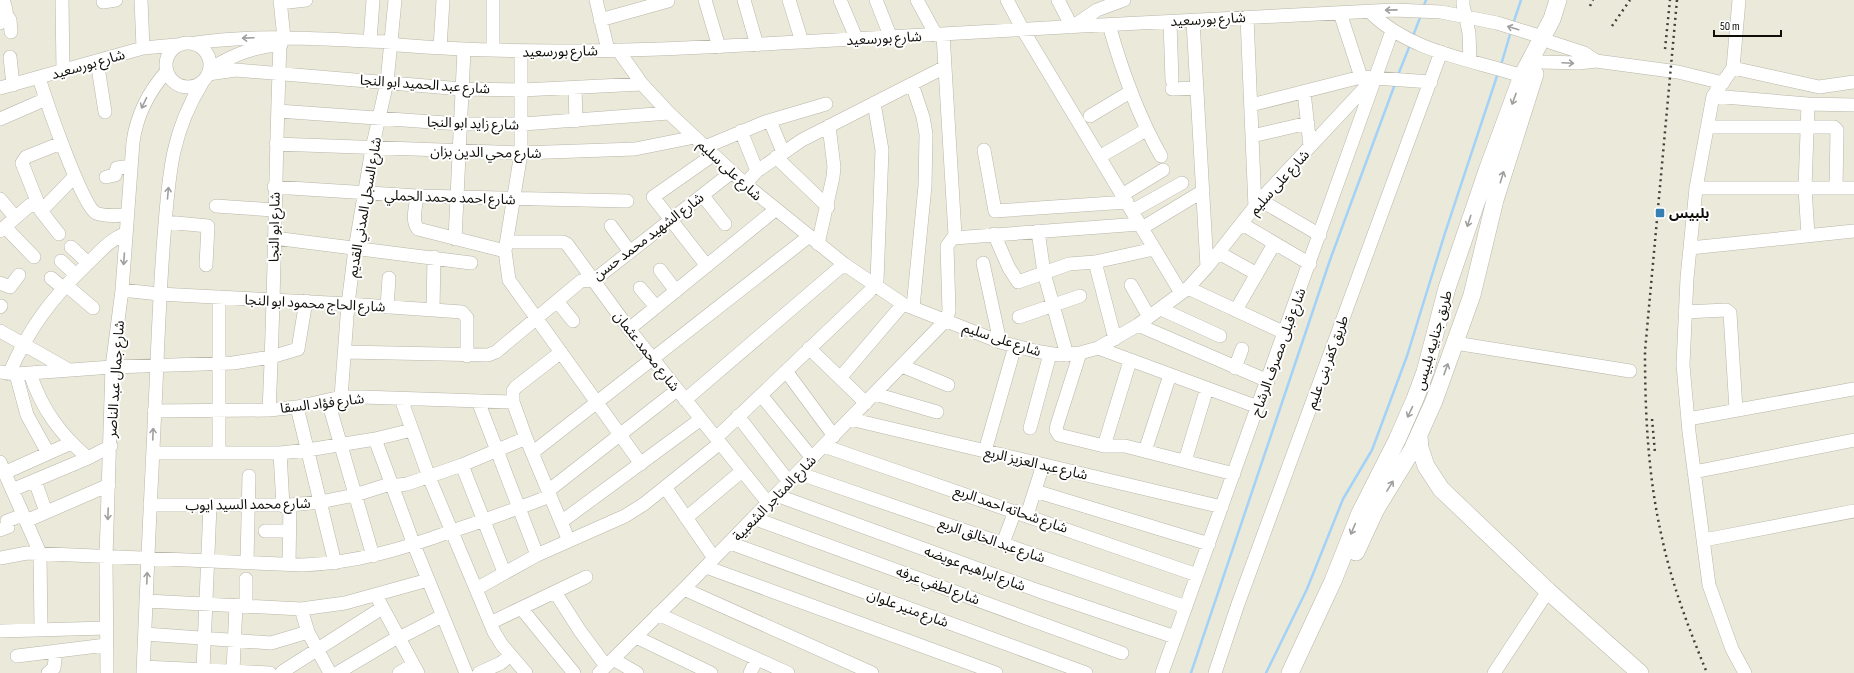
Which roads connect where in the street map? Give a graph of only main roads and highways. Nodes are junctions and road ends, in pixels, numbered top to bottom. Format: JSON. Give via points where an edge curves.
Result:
{"nodes":[{"id":1,"x":1558,"y":0,"type":"edge"},
{"id":2,"x":1566,"y":0,"type":"edge"},
{"id":3,"x":1540,"y":37,"type":"junction"},
{"id":4,"x":1447,"y":288,"type":"junction"},
{"id":5,"x":1472,"y":295,"type":"junction"},
{"id":6,"x":1397,"y":440,"type":"junction"},
{"id":7,"x":1415,"y":443,"type":"junction"},
{"id":8,"x":1290,"y":673,"type":"edge"},
{"id":9,"x":1303,"y":673,"type":"edge"},
{"id":10,"x":1640,"y":673,"type":"edge"}],
"edges":[{"from":1,"to":3,"type":"main road","name":"طريق جنابيه بلبيس","via":[[1552,19]]},
{"from":2,"to":3,"type":"main road","name":"طريق جنابيه بلبيس","via":[[1562,17]]},
{"from":3,"to":4,"type":"main road","name":"طريق جنابيه بلبيس","one_way":true,"via":[[1518,75]]},
{"from":5,"to":3,"type":"main road","name":"طريق جنابيه بلبيس","one_way":true,"via":[[1493,206],[1540,62]]},
{"from":4,"to":5,"type":"main road"},
{"from":4,"to":6,"type":"main road","name":"طريق جنابيه بلبيس","one_way":true,"via":[[1421,386]]},
{"from":7,"to":5,"type":"main road","name":"طريق جنابيه بلبيس","one_way":true},
{"from":6,"to":7,"type":"main road","via":[[1405,448]]},
{"from":6,"to":8,"type":"main road","name":"طريق جنابيه بلبيس","one_way":true,"via":[[1360,513]]},
{"from":9,"to":7,"type":"main road","name":"طريق جنابيه بلبيس","one_way":true,"via":[[1376,509]]},
{"from":7,"to":10,"type":"main road","via":[[1441,490],[1548,592]]}]}
